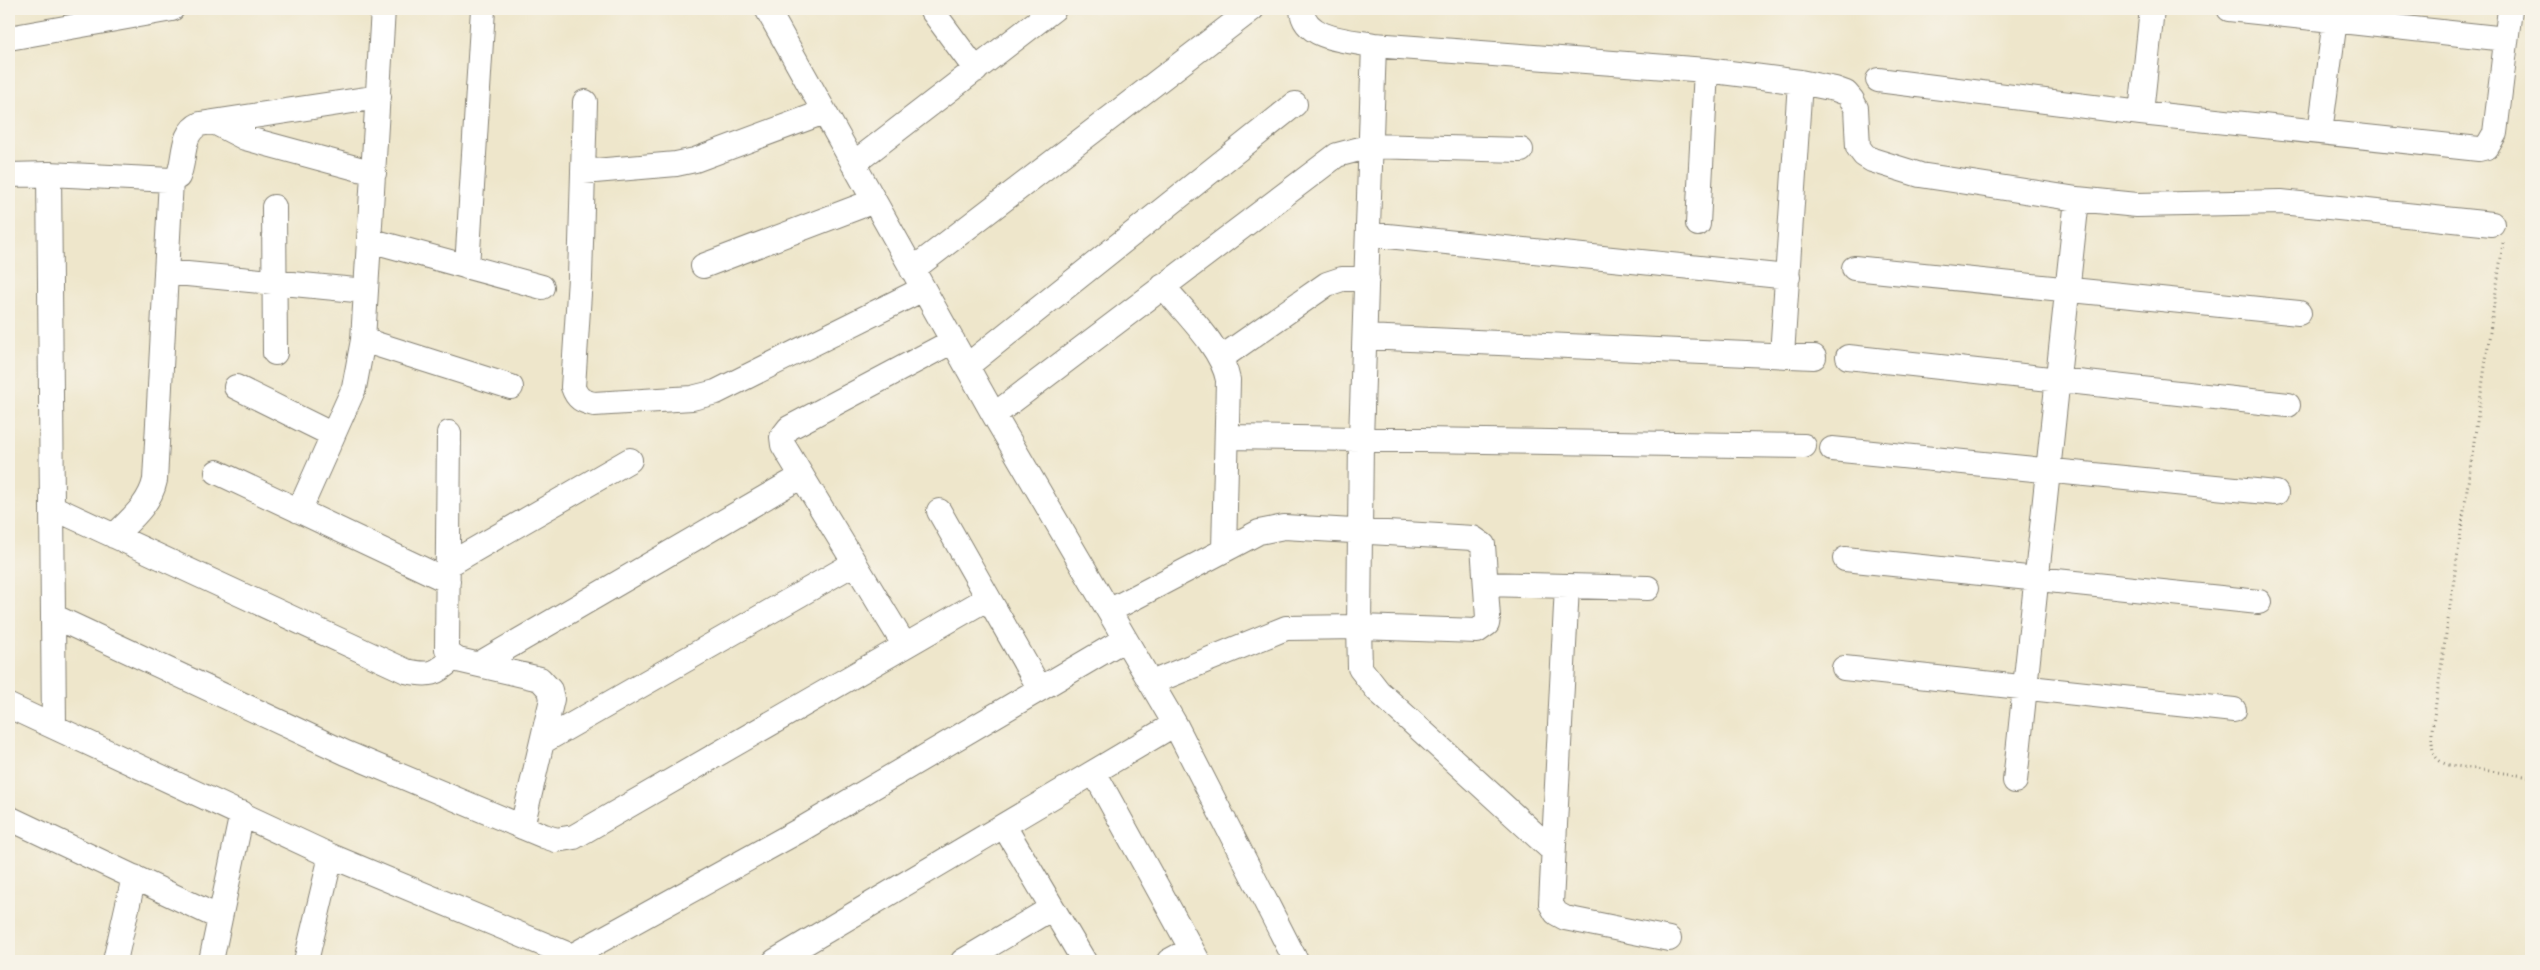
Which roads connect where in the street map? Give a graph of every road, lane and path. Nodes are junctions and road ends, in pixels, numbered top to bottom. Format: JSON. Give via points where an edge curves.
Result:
{"nodes":[{"id":1,"x":172,"y":9,"type":"edge"},
{"id":2,"x":383,"y":9,"type":"edge"},
{"id":3,"x":483,"y":9,"type":"edge"},
{"id":4,"x":767,"y":9,"type":"edge"},
{"id":5,"x":931,"y":9,"type":"edge"},
{"id":6,"x":1054,"y":9,"type":"edge"},
{"id":7,"x":1252,"y":9,"type":"edge"},
{"id":8,"x":1302,"y":9,"type":"edge"},
{"id":9,"x":2152,"y":9,"type":"edge"},
{"id":10,"x":2229,"y":9,"type":"edge"},
{"id":11,"x":2510,"y":9,"type":"edge"},
{"id":12,"x":2334,"y":20,"type":"junction"},
{"id":13,"x":9,"y":38,"type":"edge"},
{"id":14,"x":2506,"y":40,"type":"junction"},
{"id":15,"x":1374,"y":45,"type":"junction"},
{"id":16,"x":976,"y":70,"type":"junction"},
{"id":17,"x":1706,"y":70,"type":"junction"},
{"id":18,"x":1878,"y":80,"type":"dead end"},
{"id":19,"x":1800,"y":82,"type":"junction"},
{"id":20,"x":379,"y":97,"type":"junction"},
{"id":21,"x":585,"y":102,"type":"dead end"},
{"id":22,"x":1295,"y":104,"type":"dead end"},
{"id":23,"x":824,"y":112,"type":"junction"},
{"id":24,"x":2141,"y":113,"type":"junction"},
{"id":25,"x":214,"y":122,"type":"junction"},
{"id":26,"x":2320,"y":132,"type":"junction"},
{"id":27,"x":1371,"y":146,"type":"junction"},
{"id":28,"x":1521,"y":150,"type":"dead end"},
{"id":29,"x":853,"y":164,"type":"junction"},
{"id":30,"x":583,"y":172,"type":"junction"},
{"id":31,"x":374,"y":173,"type":"junction"},
{"id":32,"x":49,"y":174,"type":"junction"},
{"id":33,"x":9,"y":175,"type":"edge"},
{"id":34,"x":171,"y":180,"type":"junction"},
{"id":35,"x":2077,"y":199,"type":"junction"},
{"id":36,"x":874,"y":201,"type":"junction"},
{"id":37,"x":274,"y":207,"type":"dead end"},
{"id":38,"x":1698,"y":224,"type":"dead end"},
{"id":39,"x":2492,"y":224,"type":"joint"},
{"id":40,"x":1368,"y":234,"type":"junction"},
{"id":41,"x":369,"y":240,"type":"junction"},
{"id":42,"x":702,"y":266,"type":"dead end"},
{"id":43,"x":467,"y":267,"type":"junction"},
{"id":44,"x":1854,"y":268,"type":"dead end"},
{"id":45,"x":166,"y":272,"type":"junction"},
{"id":46,"x":1788,"y":277,"type":"junction"},
{"id":47,"x":1367,"y":279,"type":"junction"},
{"id":48,"x":918,"y":280,"type":"junction"},
{"id":49,"x":275,"y":282,"type":"junction"},
{"id":50,"x":1163,"y":286,"type":"junction"},
{"id":51,"x":542,"y":287,"type":"dead end"},
{"id":52,"x":2068,"y":289,"type":"junction"},
{"id":53,"x":366,"y":291,"type":"junction"},
{"id":54,"x":2299,"y":313,"type":"dead end"},
{"id":55,"x":1365,"y":338,"type":"junction"},
{"id":56,"x":363,"y":340,"type":"junction"},
{"id":57,"x":953,"y":341,"type":"junction"},
{"id":58,"x":275,"y":353,"type":"dead end"},
{"id":59,"x":1782,"y":355,"type":"junction"},
{"id":60,"x":1814,"y":357,"type":"dead end"},
{"id":61,"x":1848,"y":357,"type":"dead end"},
{"id":62,"x":1221,"y":358,"type":"junction"},
{"id":63,"x":967,"y":366,"type":"junction"},
{"id":64,"x":2058,"y":380,"type":"junction"},
{"id":65,"x":236,"y":387,"type":"dead end"},
{"id":66,"x":511,"y":387,"type":"dead end"},
{"id":67,"x":2288,"y":405,"type":"dead end"},
{"id":68,"x":994,"y":415,"type":"junction"},
{"id":69,"x":449,"y":433,"type":"dead end"},
{"id":70,"x":333,"y":435,"type":"junction"},
{"id":71,"x":1227,"y":437,"type":"junction"},
{"id":72,"x":1361,"y":439,"type":"junction"},
{"id":73,"x":1804,"y":446,"type":"dead end"},
{"id":74,"x":1832,"y":449,"type":"dead end"},
{"id":75,"x":630,"y":460,"type":"dead end"},
{"id":76,"x":2049,"y":469,"type":"junction"},
{"id":77,"x":218,"y":472,"type":"dead end"},
{"id":78,"x":802,"y":476,"type":"junction"},
{"id":79,"x":2276,"y":493,"type":"dead end"},
{"id":80,"x":52,"y":508,"type":"junction"},
{"id":81,"x":299,"y":510,"type":"junction"},
{"id":82,"x":939,"y":511,"type":"dead end"},
{"id":83,"x":1358,"y":531,"type":"junction"},
{"id":84,"x":114,"y":536,"type":"junction"},
{"id":85,"x":1224,"y":550,"type":"junction"},
{"id":86,"x":1846,"y":559,"type":"dead end"},
{"id":87,"x":855,"y":563,"type":"junction"},
{"id":88,"x":448,"y":573,"type":"junction"},
{"id":89,"x":2037,"y":580,"type":"junction"},
{"id":90,"x":1486,"y":584,"type":"junction"},
{"id":91,"x":1567,"y":586,"type":"junction"},
{"id":92,"x":1648,"y":588,"type":"dead end"},
{"id":93,"x":988,"y":598,"type":"junction"},
{"id":94,"x":2259,"y":602,"type":"dead end"},
{"id":95,"x":1109,"y":611,"type":"junction"},
{"id":96,"x":53,"y":616,"type":"junction"},
{"id":97,"x":1359,"y":626,"type":"junction"},
{"id":98,"x":1125,"y":639,"type":"junction"},
{"id":99,"x":905,"y":646,"type":"junction"},
{"id":100,"x":453,"y":658,"type":"junction"},
{"id":101,"x":479,"y":664,"type":"junction"},
{"id":102,"x":1844,"y":668,"type":"dead end"},
{"id":103,"x":1151,"y":683,"type":"junction"},
{"id":104,"x":2026,"y":688,"type":"junction"},
{"id":105,"x":1040,"y":689,"type":"junction"},
{"id":106,"x":9,"y":706,"type":"edge"},
{"id":107,"x":2234,"y":710,"type":"dead end"},
{"id":108,"x":1175,"y":724,"type":"junction"},
{"id":109,"x":54,"y":727,"type":"junction"},
{"id":110,"x":542,"y":742,"type":"junction"},
{"id":111,"x":1094,"y":772,"type":"junction"},
{"id":112,"x":2531,"y":777,"type":"edge"},
{"id":113,"x":2016,"y":781,"type":"dead end"},
{"id":114,"x":242,"y":813,"type":"junction"},
{"id":115,"x":9,"y":818,"type":"edge"},
{"id":116,"x":1004,"y":826,"type":"junction"},
{"id":117,"x":522,"y":827,"type":"junction"},
{"id":118,"x":1552,"y":850,"type":"junction"},
{"id":119,"x":331,"y":856,"type":"junction"},
{"id":120,"x":134,"y":877,"type":"junction"},
{"id":121,"x":1052,"y":908,"type":"junction"},
{"id":122,"x":220,"y":918,"type":"junction"},
{"id":123,"x":1670,"y":939,"type":"dead end"},
{"id":124,"x":1195,"y":955,"type":"edge"},
{"id":125,"x":578,"y":959,"type":"edge"},
{"id":126,"x":115,"y":961,"type":"edge"},
{"id":127,"x":211,"y":961,"type":"edge"},
{"id":128,"x":306,"y":961,"type":"edge"},
{"id":129,"x":775,"y":961,"type":"edge"},
{"id":130,"x":963,"y":961,"type":"edge"},
{"id":131,"x":1084,"y":961,"type":"edge"},
{"id":132,"x":1169,"y":961,"type":"edge"},
{"id":133,"x":1296,"y":961,"type":"edge"}],
"edges":[{"from":1,"to":13,"type":"street"},
{"from":2,"to":20,"type":"street"},
{"from":3,"to":43,"type":"street"},
{"from":4,"to":23,"type":"street"},
{"from":5,"to":16,"type":"street"},
{"from":6,"to":16,"type":"street"},
{"from":7,"to":48,"type":"street"},
{"from":8,"to":15,"type":"street","via":[[1308,24],[1315,30]]},
{"from":9,"to":24,"type":"street"},
{"from":10,"to":12,"type":"street"},
{"from":11,"to":14,"type":"street"},
{"from":12,"to":14,"type":"street"},
{"from":12,"to":26,"type":"street"},
{"from":14,"to":26,"type":"street","via":[[2496,133],[2487,147]]},
{"from":15,"to":17,"type":"street"},
{"from":15,"to":27,"type":"street"},
{"from":16,"to":29,"type":"street"},
{"from":17,"to":19,"type":"street"},
{"from":17,"to":38,"type":"street"},
{"from":18,"to":24,"type":"street"},
{"from":19,"to":35,"type":"street","via":[[1840,91],[1852,100],[1856,108],[1858,147],[1872,160],[1920,175]]},
{"from":19,"to":46,"type":"street"},
{"from":20,"to":25,"type":"street"},
{"from":20,"to":31,"type":"street"},
{"from":21,"to":30,"type":"street"},
{"from":22,"to":63,"type":"street"},
{"from":23,"to":29,"type":"street"},
{"from":23,"to":30,"type":"street","via":[[711,155],[676,164]]},
{"from":24,"to":26,"type":"street"},
{"from":25,"to":31,"type":"street","via":[[245,138]]},
{"from":25,"to":34,"type":"street","via":[[192,128],[187,136],[181,170],[178,177]]},
{"from":27,"to":28,"type":"street"},
{"from":27,"to":40,"type":"street"},
{"from":27,"to":50,"type":"street","via":[[1338,155],[1321,165]]},
{"from":29,"to":36,"type":"street"},
{"from":30,"to":48,"type":"street","via":[[573,387],[576,396],[583,401],[594,404],[692,398],[716,392]]},
{"from":31,"to":41,"type":"street"},
{"from":32,"to":33,"type":"street"},
{"from":32,"to":34,"type":"street"},
{"from":32,"to":80,"type":"street"},
{"from":34,"to":45,"type":"street"},
{"from":35,"to":39,"type":"street","via":[[2137,205],[2317,204]]},
{"from":35,"to":52,"type":"street"},
{"from":36,"to":42,"type":"street"},
{"from":36,"to":48,"type":"street"},
{"from":37,"to":49,"type":"street"},
{"from":39,"to":112,"type":"path","via":[[2499,228],[2504,239],[2432,730],[2432,750],[2436,759],[2448,765]]},
{"from":40,"to":46,"type":"street"},
{"from":40,"to":47,"type":"street"},
{"from":41,"to":43,"type":"street"},
{"from":41,"to":53,"type":"street"},
{"from":43,"to":51,"type":"street"},
{"from":44,"to":52,"type":"street"},
{"from":45,"to":49,"type":"street"},
{"from":45,"to":84,"type":"street","via":[[152,492],[147,502]]},
{"from":46,"to":59,"type":"street"},
{"from":47,"to":55,"type":"street"},
{"from":47,"to":62,"type":"street","via":[[1342,279],[1327,284]]},
{"from":48,"to":57,"type":"street"},
{"from":49,"to":53,"type":"street"},
{"from":49,"to":58,"type":"street"},
{"from":50,"to":62,"type":"street"},
{"from":50,"to":68,"type":"street"},
{"from":52,"to":54,"type":"street"},
{"from":52,"to":64,"type":"street"},
{"from":53,"to":56,"type":"street"},
{"from":55,"to":59,"type":"street"},
{"from":55,"to":72,"type":"street"},
{"from":56,"to":66,"type":"street"},
{"from":56,"to":70,"type":"street","via":[[354,388]]},
{"from":57,"to":63,"type":"street"},
{"from":57,"to":78,"type":"street","via":[[784,432],[783,445]]},
{"from":59,"to":60,"type":"street"},
{"from":61,"to":64,"type":"street"},
{"from":62,"to":71,"type":"street","via":[[1228,380]]},
{"from":63,"to":68,"type":"street"},
{"from":64,"to":67,"type":"street"},
{"from":64,"to":76,"type":"street"},
{"from":65,"to":70,"type":"street"},
{"from":68,"to":95,"type":"street"},
{"from":69,"to":88,"type":"street"},
{"from":70,"to":81,"type":"street"},
{"from":71,"to":72,"type":"street"},
{"from":71,"to":85,"type":"street"},
{"from":72,"to":73,"type":"street"},
{"from":72,"to":83,"type":"street"},
{"from":74,"to":76,"type":"street"},
{"from":75,"to":88,"type":"street"},
{"from":76,"to":79,"type":"street"},
{"from":76,"to":89,"type":"street"},
{"from":77,"to":81,"type":"street"},
{"from":78,"to":87,"type":"street"},
{"from":78,"to":101,"type":"street"},
{"from":80,"to":84,"type":"street"},
{"from":80,"to":96,"type":"street"},
{"from":81,"to":88,"type":"street"},
{"from":82,"to":93,"type":"street"},
{"from":83,"to":85,"type":"street","via":[[1270,528]]},
{"from":83,"to":90,"type":"street","via":[[1473,538],[1483,545]]},
{"from":83,"to":97,"type":"street"},
{"from":84,"to":100,"type":"street","via":[[406,671],[432,674]]},
{"from":85,"to":95,"type":"street"},
{"from":86,"to":89,"type":"street"},
{"from":87,"to":99,"type":"street"},
{"from":87,"to":110,"type":"street"},
{"from":88,"to":100,"type":"street","via":[[447,648]]},
{"from":89,"to":94,"type":"street"},
{"from":89,"to":104,"type":"street"},
{"from":90,"to":91,"type":"street"},
{"from":90,"to":97,"type":"street","via":[[1487,624],[1477,631]]},
{"from":91,"to":92,"type":"street"},
{"from":91,"to":118,"type":"street"},
{"from":93,"to":99,"type":"street"},
{"from":93,"to":105,"type":"street"},
{"from":95,"to":98,"type":"street"},
{"from":96,"to":109,"type":"street"},
{"from":96,"to":117,"type":"street","via":[[346,753]]},
{"from":97,"to":103,"type":"street","via":[[1286,628]]},
{"from":97,"to":118,"type":"street","via":[[1360,668],[1366,678]]},
{"from":98,"to":103,"type":"street"},
{"from":98,"to":105,"type":"street"},
{"from":99,"to":117,"type":"street","via":[[574,837],[556,840]]},
{"from":100,"to":101,"type":"street"},
{"from":101,"to":110,"type":"street","via":[[545,683],[552,699]]},
{"from":102,"to":104,"type":"street"},
{"from":103,"to":108,"type":"street"},
{"from":104,"to":107,"type":"street"},
{"from":104,"to":113,"type":"street"},
{"from":105,"to":125,"type":"street"},
{"from":106,"to":109,"type":"street"},
{"from":108,"to":111,"type":"street"},
{"from":108,"to":133,"type":"street"},
{"from":109,"to":114,"type":"street"},
{"from":110,"to":117,"type":"street"},
{"from":111,"to":116,"type":"street"},
{"from":111,"to":124,"type":"street"},
{"from":114,"to":119,"type":"street"},
{"from":114,"to":122,"type":"street"},
{"from":115,"to":120,"type":"street"},
{"from":116,"to":121,"type":"street"},
{"from":116,"to":129,"type":"street"},
{"from":118,"to":123,"type":"street","via":[[1550,895],[1556,913],[1565,918]]},
{"from":119,"to":125,"type":"street"},
{"from":119,"to":128,"type":"street"},
{"from":120,"to":122,"type":"street"},
{"from":120,"to":126,"type":"street"},
{"from":121,"to":130,"type":"street"},
{"from":121,"to":131,"type":"street"},
{"from":122,"to":127,"type":"street"},
{"from":124,"to":132,"type":"street"}]}
